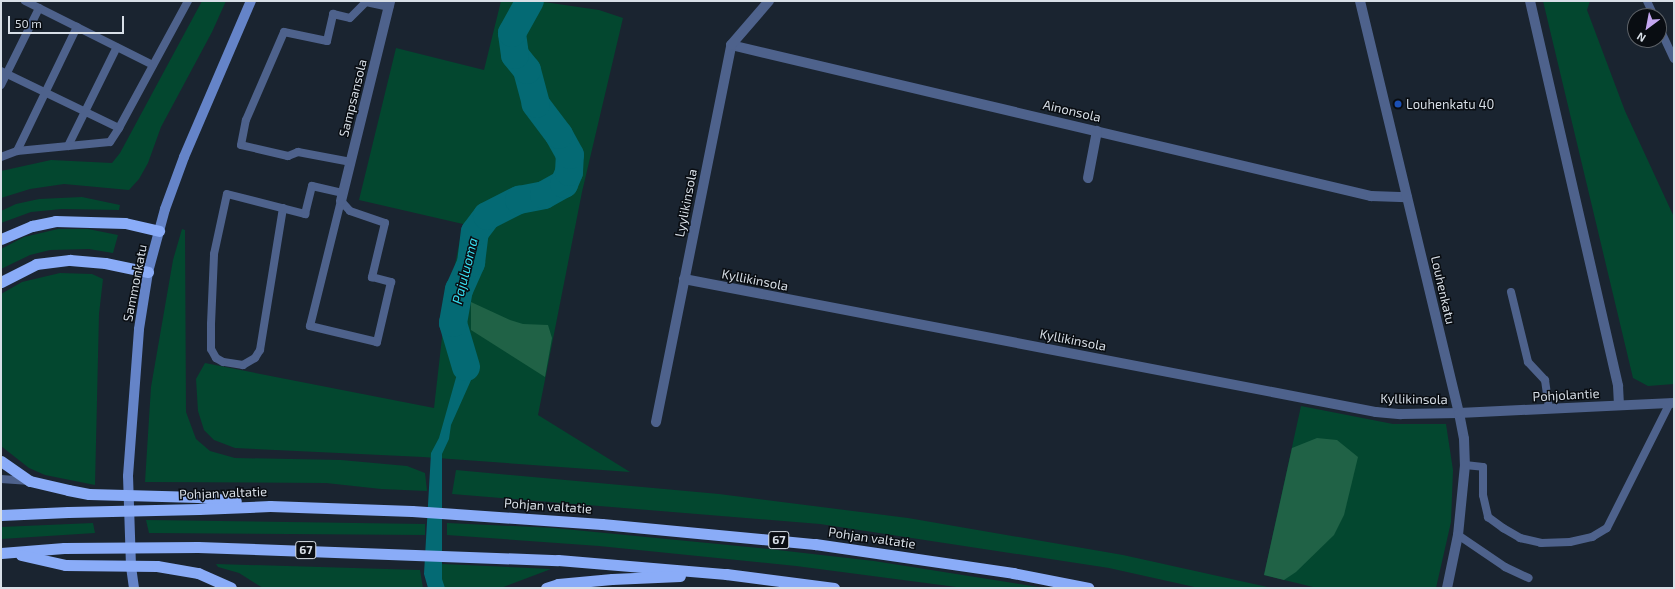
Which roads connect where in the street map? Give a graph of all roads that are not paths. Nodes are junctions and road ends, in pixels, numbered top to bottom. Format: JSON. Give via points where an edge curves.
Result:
{"nodes":[{"id":1,"x":25,"y":1,"type":"edge"},
{"id":2,"x":188,"y":1,"type":"edge"},
{"id":3,"x":251,"y":1,"type":"edge"},
{"id":4,"x":769,"y":1,"type":"edge"},
{"id":5,"x":1360,"y":1,"type":"edge"},
{"id":6,"x":1530,"y":1,"type":"edge"},
{"id":7,"x":389,"y":4,"type":"edge"},
{"id":8,"x":39,"y":8,"type":"junction"},
{"id":9,"x":77,"y":27,"type":"junction"},
{"id":10,"x":1667,"y":44,"type":"edge"},
{"id":11,"x":731,"y":45,"type":"junction"},
{"id":12,"x":117,"y":47,"type":"junction"},
{"id":13,"x":1674,"y":59,"type":"edge"},
{"id":14,"x":153,"y":65,"type":"junction"},
{"id":15,"x":4,"y":72,"type":"edge"},
{"id":16,"x":1,"y":85,"type":"edge"},
{"id":17,"x":44,"y":92,"type":"junction"},
{"id":18,"x":85,"y":112,"type":"junction"},
{"id":19,"x":120,"y":128,"type":"junction"},
{"id":20,"x":1097,"y":131,"type":"junction"},
{"id":21,"x":68,"y":146,"type":"junction"},
{"id":22,"x":17,"y":151,"type":"junction"},
{"id":23,"x":1,"y":157,"type":"edge"},
{"id":24,"x":350,"y":162,"type":"junction"},
{"id":25,"x":1088,"y":178,"type":"dead end"},
{"id":26,"x":342,"y":197,"type":"junction"},
{"id":27,"x":1407,"y":197,"type":"junction"},
{"id":28,"x":283,"y":208,"type":"junction"},
{"id":29,"x":159,"y":231,"type":"junction"},
{"id":30,"x":1,"y":239,"type":"edge"},
{"id":31,"x":148,"y":272,"type":"junction"},
{"id":32,"x":684,"y":279,"type":"junction"},
{"id":33,"x":1,"y":282,"type":"edge"},
{"id":34,"x":1511,"y":292,"type":"dead end"},
{"id":35,"x":1672,"y":403,"type":"edge"},
{"id":36,"x":1619,"y":405,"type":"junction"},
{"id":37,"x":1549,"y":409,"type":"junction"},
{"id":38,"x":1459,"y":413,"type":"junction"},
{"id":39,"x":656,"y":422,"type":"dead end"},
{"id":40,"x":1,"y":462,"type":"edge"},
{"id":41,"x":1465,"y":465,"type":"junction"},
{"id":42,"x":1,"y":479,"type":"edge"},
{"id":43,"x":30,"y":481,"type":"junction"},
{"id":44,"x":270,"y":506,"type":"junction"},
{"id":45,"x":1,"y":515,"type":"edge"},
{"id":46,"x":1458,"y":535,"type":"junction"},
{"id":47,"x":6,"y":552,"type":"edge"},
{"id":48,"x":726,"y":574,"type":"junction"},
{"id":49,"x":1529,"y":578,"type":"dead end"},
{"id":50,"x":134,"y":588,"type":"edge"},
{"id":51,"x":231,"y":588,"type":"edge"},
{"id":52,"x":546,"y":588,"type":"edge"},
{"id":53,"x":834,"y":588,"type":"edge"},
{"id":54,"x":1089,"y":588,"type":"edge"},
{"id":55,"x":1447,"y":588,"type":"edge"}],
"edges":[{"from":1,"to":8,"type":"lane"},
{"from":2,"to":14,"type":"lane"},
{"from":3,"to":29,"type":"main road","name":"Sammonkatu","via":[[184,157]]},
{"from":4,"to":11,"type":"street","name":"Lyylikinsola"},
{"from":5,"to":27,"type":"street","name":"Louhenkatu"},
{"from":6,"to":36,"type":"street","via":[[1616,379]]},
{"from":7,"to":24,"type":"street","name":"Sampsansola"},
{"from":7,"to":24,"type":"lane","via":[[366,2],[350,18],[333,14],[327,41],[284,32],[246,120],[241,145],[288,156],[298,152]]},
{"from":8,"to":9,"type":"lane"},
{"from":8,"to":15,"type":"lane"},
{"from":9,"to":12,"type":"lane"},
{"from":9,"to":17,"type":"lane"},
{"from":10,"to":13,"type":"lane"},
{"from":11,"to":20,"type":"street","name":"Ainonsola"},
{"from":11,"to":32,"type":"street","name":"Lyylikinsola"},
{"from":12,"to":14,"type":"lane"},
{"from":12,"to":18,"type":"lane"},
{"from":14,"to":19,"type":"lane"},
{"from":15,"to":16,"type":"lane"},
{"from":15,"to":17,"type":"lane"},
{"from":17,"to":18,"type":"lane"},
{"from":17,"to":22,"type":"lane"},
{"from":18,"to":19,"type":"lane"},
{"from":18,"to":21,"type":"lane"},
{"from":19,"to":21,"type":"lane","via":[[110,142]]},
{"from":20,"to":25,"type":"street"},
{"from":20,"to":27,"type":"street","name":"Ainonsola","via":[[1372,196]]},
{"from":21,"to":22,"type":"lane"},
{"from":22,"to":23,"type":"lane"},
{"from":24,"to":26,"type":"street","name":"Sampsansola"},
{"from":26,"to":26,"type":"lane","via":[[310,326],[376,342],[391,282],[372,276],[385,223],[350,211]]},
{"from":26,"to":28,"type":"lane","via":[[312,186],[305,214]]},
{"from":27,"to":38,"type":"street","name":"Louhenkatu"},
{"from":28,"to":28,"type":"lane","via":[[260,350],[255,358],[243,365],[223,362],[216,358],[211,349],[211,324],[214,254],[227,194]]},
{"from":29,"to":30,"type":"highway","via":[[125,223],[55,221],[32,226]]},
{"from":29,"to":31,"type":"main road","name":"Sammonkatu"},
{"from":31,"to":33,"type":"highway","via":[[105,263],[70,260],[36,264]]},
{"from":31,"to":50,"type":"main road","name":"Sammonkatu","via":[[139,329],[128,476],[130,566]]},
{"from":32,"to":38,"type":"street","name":"Kyllikinsola","via":[[1376,412]]},
{"from":32,"to":39,"type":"street","name":"Lyylikinsola"},
{"from":34,"to":37,"type":"lane","via":[[1528,362],[1546,380]]},
{"from":35,"to":36,"type":"street","name":"Pohjolantie"},
{"from":35,"to":41,"type":"lane","via":[[1607,528],[1592,537],[1570,542],[1541,542],[1520,538],[1488,517],[1483,495],[1483,467]]},
{"from":36,"to":37,"type":"street","name":"Pohjolantie"},
{"from":37,"to":38,"type":"street","name":"Pohjolantie"},
{"from":38,"to":41,"type":"street","name":"Louhenkatu"},
{"from":40,"to":43,"type":"highway"},
{"from":41,"to":46,"type":"street","name":"Louhenkatu"},
{"from":42,"to":43,"type":"lane"},
{"from":43,"to":44,"type":"highway","bridge":true,"via":[[89,494],[198,497]]},
{"from":44,"to":45,"type":"highway","name":"Pohjan valtatie","number":"67","bridge":true},
{"from":44,"to":54,"type":"highway","name":"Pohjan valtatie","number":"67","via":[[412,511],[602,524],[815,544],[1014,573]]},
{"from":46,"to":49,"type":"lane","via":[[1505,567]]},
{"from":46,"to":55,"type":"street","name":"Louhenkatu"},
{"from":47,"to":48,"type":"highway","number":"67","bridge":true,"via":[[64,548],[198,547],[414,553],[558,560]]},
{"from":47,"to":51,"type":"highway","bridge":true,"via":[[65,565],[157,566],[198,573]]},
{"from":48,"to":52,"type":"highway","via":[[612,579],[558,584]]},
{"from":48,"to":53,"type":"highway","number":"67"}]}
